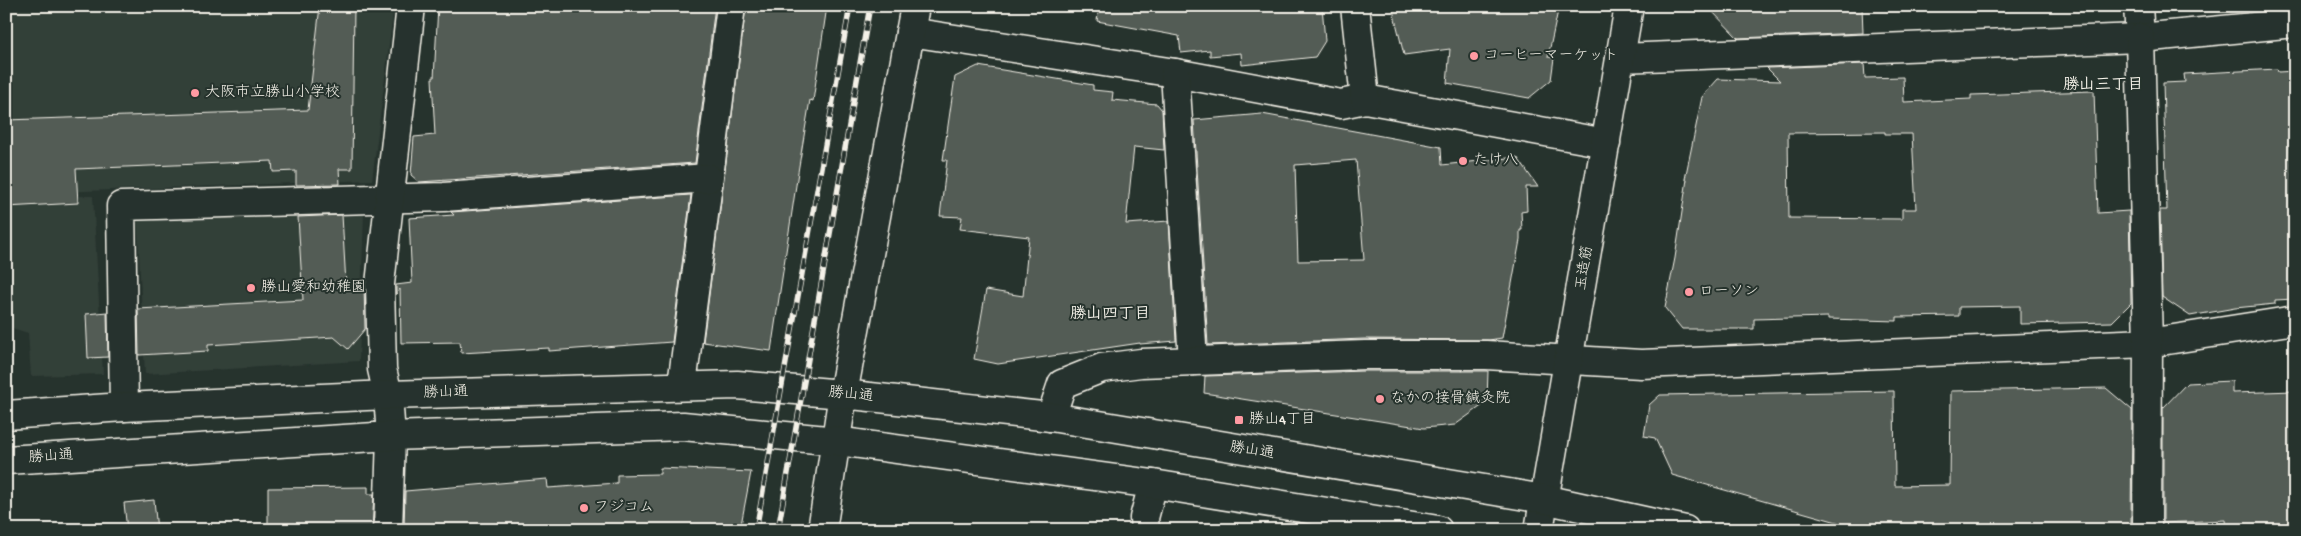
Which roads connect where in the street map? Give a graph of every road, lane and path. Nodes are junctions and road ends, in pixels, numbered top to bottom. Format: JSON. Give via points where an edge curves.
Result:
{"nodes":[{"id":1,"x":411,"y":6,"type":"edge"},
{"id":2,"x":731,"y":6,"type":"edge"},
{"id":3,"x":1355,"y":6,"type":"edge"},
{"id":4,"x":1629,"y":6,"type":"edge"},
{"id":5,"x":2138,"y":6,"type":"edge"},
{"id":6,"x":912,"y":19,"type":"edge"},
{"id":7,"x":2295,"y":23,"type":"edge"},
{"id":8,"x":2140,"y":38,"type":"junction"},
{"id":9,"x":1620,"y":58,"type":"junction"},
{"id":10,"x":1175,"y":73,"type":"junction"},
{"id":11,"x":1365,"y":99,"type":"junction"},
{"id":12,"x":1606,"y":143,"type":"junction"},
{"id":13,"x":708,"y":178,"type":"junction"},
{"id":14,"x":389,"y":197,"type":"junction"},
{"id":15,"x":2295,"y":320,"type":"edge"},
{"id":16,"x":2148,"y":342,"type":"junction"},
{"id":17,"x":1570,"y":360,"type":"junction"},
{"id":18,"x":1193,"y":362,"type":"junction"},
{"id":19,"x":682,"y":385,"type":"junction"},
{"id":20,"x":843,"y":394,"type":"junction"},
{"id":21,"x":388,"y":395,"type":"junction"},
{"id":22,"x":124,"y":406,"type":"junction"},
{"id":23,"x":6,"y":415,"type":"edge"},
{"id":24,"x":1051,"y":417,"type":"junction"},
{"id":25,"x":391,"y":436,"type":"junction"},
{"id":26,"x":837,"y":441,"type":"junction"},
{"id":27,"x":6,"y":460,"type":"edge"},
{"id":28,"x":1152,"y":484,"type":"junction"},
{"id":29,"x":1544,"y":499,"type":"junction"},
{"id":30,"x":388,"y":530,"type":"edge"},
{"id":31,"x":822,"y":530,"type":"edge"},
{"id":32,"x":1145,"y":530,"type":"edge"},
{"id":33,"x":1438,"y":530,"type":"edge"},
{"id":34,"x":1539,"y":530,"type":"edge"},
{"id":35,"x":1685,"y":530,"type":"edge"},
{"id":36,"x":2146,"y":530,"type":"edge"}],
"edges":[{"from":1,"to":14,"type":"street"},
{"from":2,"to":13,"type":"street"},
{"from":3,"to":11,"type":"street"},
{"from":4,"to":9,"type":"street","name":"玉造筋"},
{"from":5,"to":8,"type":"street"},
{"from":6,"to":10,"type":"street"},
{"from":6,"to":20,"type":"street"},
{"from":7,"to":8,"type":"street"},
{"from":8,"to":9,"type":"street"},
{"from":8,"to":16,"type":"street"},
{"from":9,"to":12,"type":"street","name":"玉造筋"},
{"from":10,"to":11,"type":"street","via":[[1341,104]]},
{"from":10,"to":18,"type":"street"},
{"from":11,"to":12,"type":"street"},
{"from":12,"to":17,"type":"street","name":"玉造筋"},
{"from":13,"to":14,"type":"street"},
{"from":13,"to":19,"type":"street"},
{"from":14,"to":21,"type":"street","via":[[380,284],[382,369]]},
{"from":14,"to":22,"type":"street","via":[[121,206]]},
{"from":15,"to":16,"type":"street"},
{"from":16,"to":17,"type":"street","via":[[1641,364]]},
{"from":16,"to":36,"type":"street"},
{"from":17,"to":18,"type":"street","via":[[1486,355],[1365,355]]},
{"from":17,"to":29,"type":"street","name":"玉造筋"},
{"from":18,"to":24,"type":"street","via":[[1141,363],[1094,371],[1062,384]]},
{"from":19,"to":20,"type":"street","name":"勝山通","via":[[737,385]]},
{"from":19,"to":21,"type":"street","name":"勝山通"},
{"from":20,"to":24,"type":"street","name":"勝山通"},
{"from":20,"to":26,"type":"street"},
{"from":21,"to":22,"type":"street","name":"勝山通"},
{"from":21,"to":25,"type":"street"},
{"from":22,"to":23,"type":"street","name":"勝山通"},
{"from":24,"to":29,"type":"street","name":"勝山通"},
{"from":25,"to":26,"type":"street","name":"勝山通","via":[[683,426]]},
{"from":25,"to":27,"type":"street","name":"勝山通"},
{"from":25,"to":30,"type":"street"},
{"from":26,"to":28,"type":"street","name":"勝山通"},
{"from":26,"to":31,"type":"street"},
{"from":28,"to":32,"type":"street","via":[[1144,518]]},
{"from":28,"to":33,"type":"street","name":"勝山通"},
{"from":29,"to":34,"type":"street","name":"玉造筋"},
{"from":29,"to":35,"type":"street","name":"勝山通"}]}
